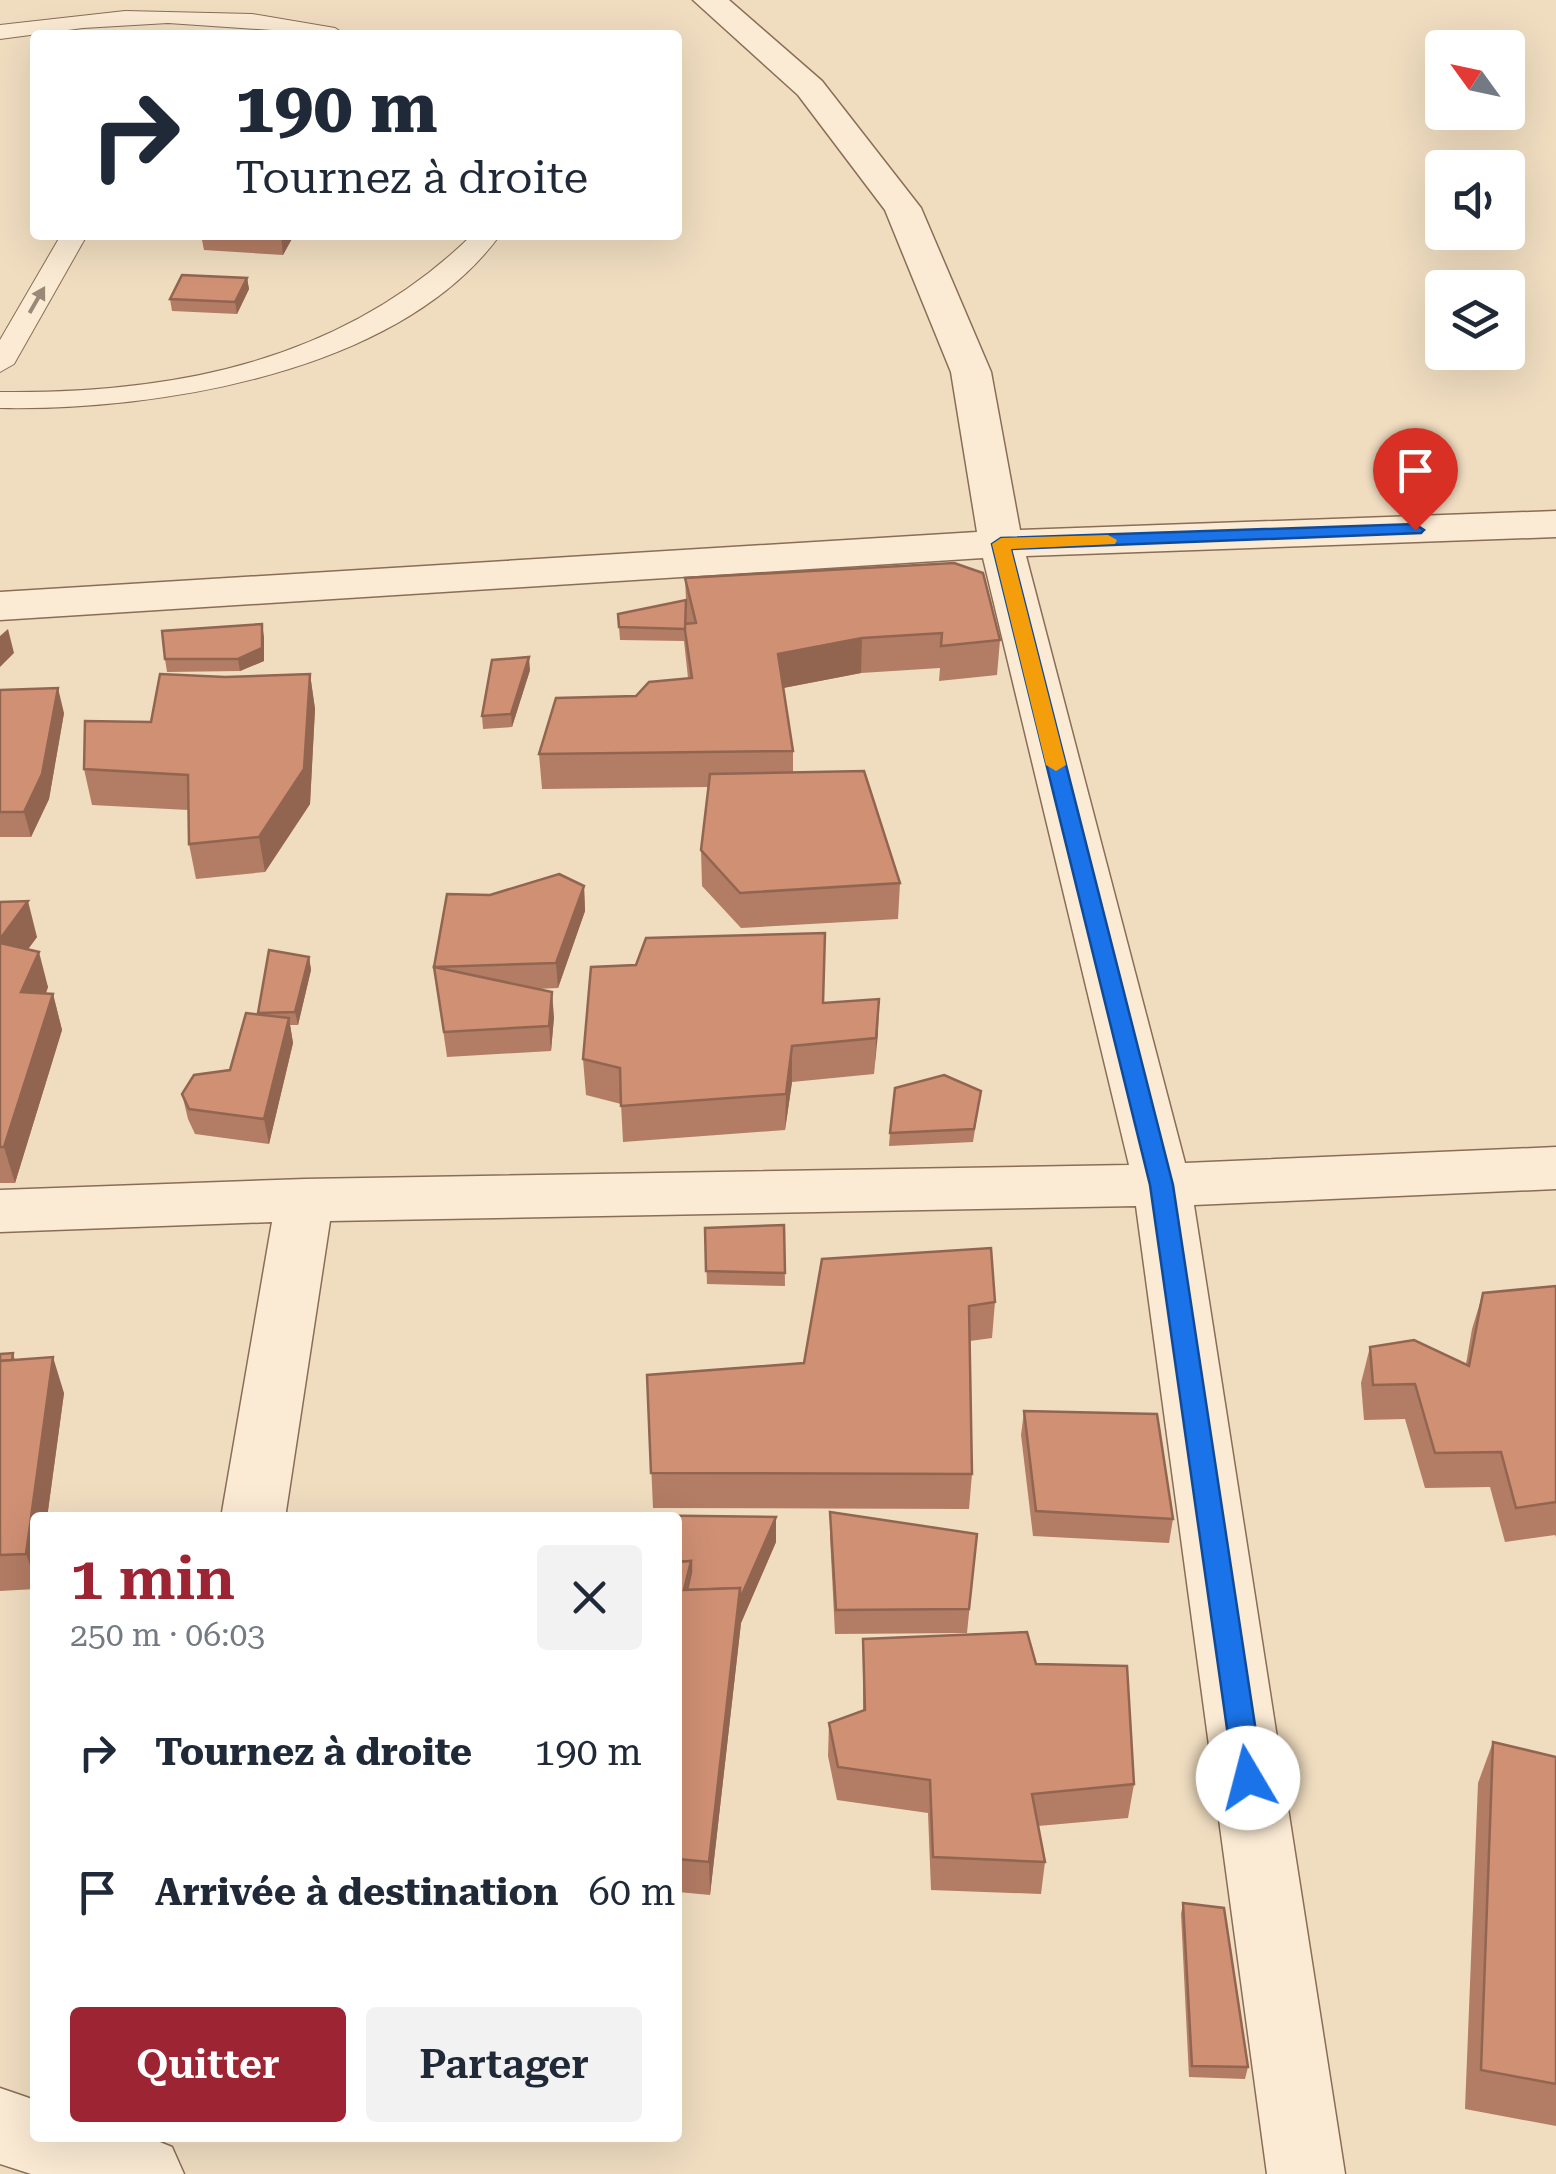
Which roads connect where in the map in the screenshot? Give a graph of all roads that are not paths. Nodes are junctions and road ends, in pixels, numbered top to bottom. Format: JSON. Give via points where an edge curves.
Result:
{"nodes":[{"id":1,"x":710,"y":0,"type":"edge"},
{"id":2,"x":167,"y":17,"type":"edge"},
{"id":3,"x":199,"y":18,"type":"edge"},
{"id":4,"x":295,"y":30,"type":"edge"},
{"id":5,"x":0,"y":32,"type":"edge"},
{"id":6,"x":482,"y":240,"type":"edge"},
{"id":7,"x":57,"y":241,"type":"edge"},
{"id":8,"x":0,"y":313,"type":"edge"},
{"id":9,"x":0,"y":364,"type":"edge"},
{"id":10,"x":0,"y":400,"type":"edge"},
{"id":11,"x":1556,"y":524,"type":"edge"},
{"id":12,"x":1001,"y":544,"type":"junction"},
{"id":13,"x":0,"y":606,"type":"edge"},
{"id":14,"x":1556,"y":1168,"type":"edge"},
{"id":15,"x":1162,"y":1185,"type":"junction"},
{"id":16,"x":305,"y":1200,"type":"junction"},
{"id":17,"x":0,"y":1211,"type":"edge"},
{"id":18,"x":255,"y":1512,"type":"edge"},
{"id":19,"x":0,"y":2126,"type":"edge"},
{"id":20,"x":30,"y":2136,"type":"edge"},
{"id":21,"x":49,"y":2142,"type":"edge"},
{"id":22,"x":151,"y":2142,"type":"edge"},
{"id":23,"x":146,"y":2174,"type":"edge"},
{"id":24,"x":1306,"y":2174,"type":"edge"}],
"edges":[{"from":1,"to":12,"type":"street","via":[[810,88],[903,208],[970,372]]},
{"from":2,"to":3,"type":"lane"},
{"from":2,"to":5,"type":"lane"},
{"from":3,"to":4,"type":"lane"},
{"from":6,"to":10,"type":"lane","via":[[403,308],[270,365],[130,394]]},
{"from":7,"to":8,"type":"lane"},
{"from":9,"to":7,"type":"lane","one_way":true},
{"from":11,"to":12,"type":"street"},
{"from":12,"to":13,"type":"street"},
{"from":12,"to":15,"type":"street"},
{"from":14,"to":15,"type":"street"},
{"from":15,"to":16,"type":"street"},
{"from":15,"to":24,"type":"street"},
{"from":16,"to":17,"type":"street"},
{"from":16,"to":18,"type":"street"},
{"from":19,"to":20,"type":"street"},
{"from":21,"to":23,"type":"street"},
{"from":22,"to":23,"type":"street"}]}
